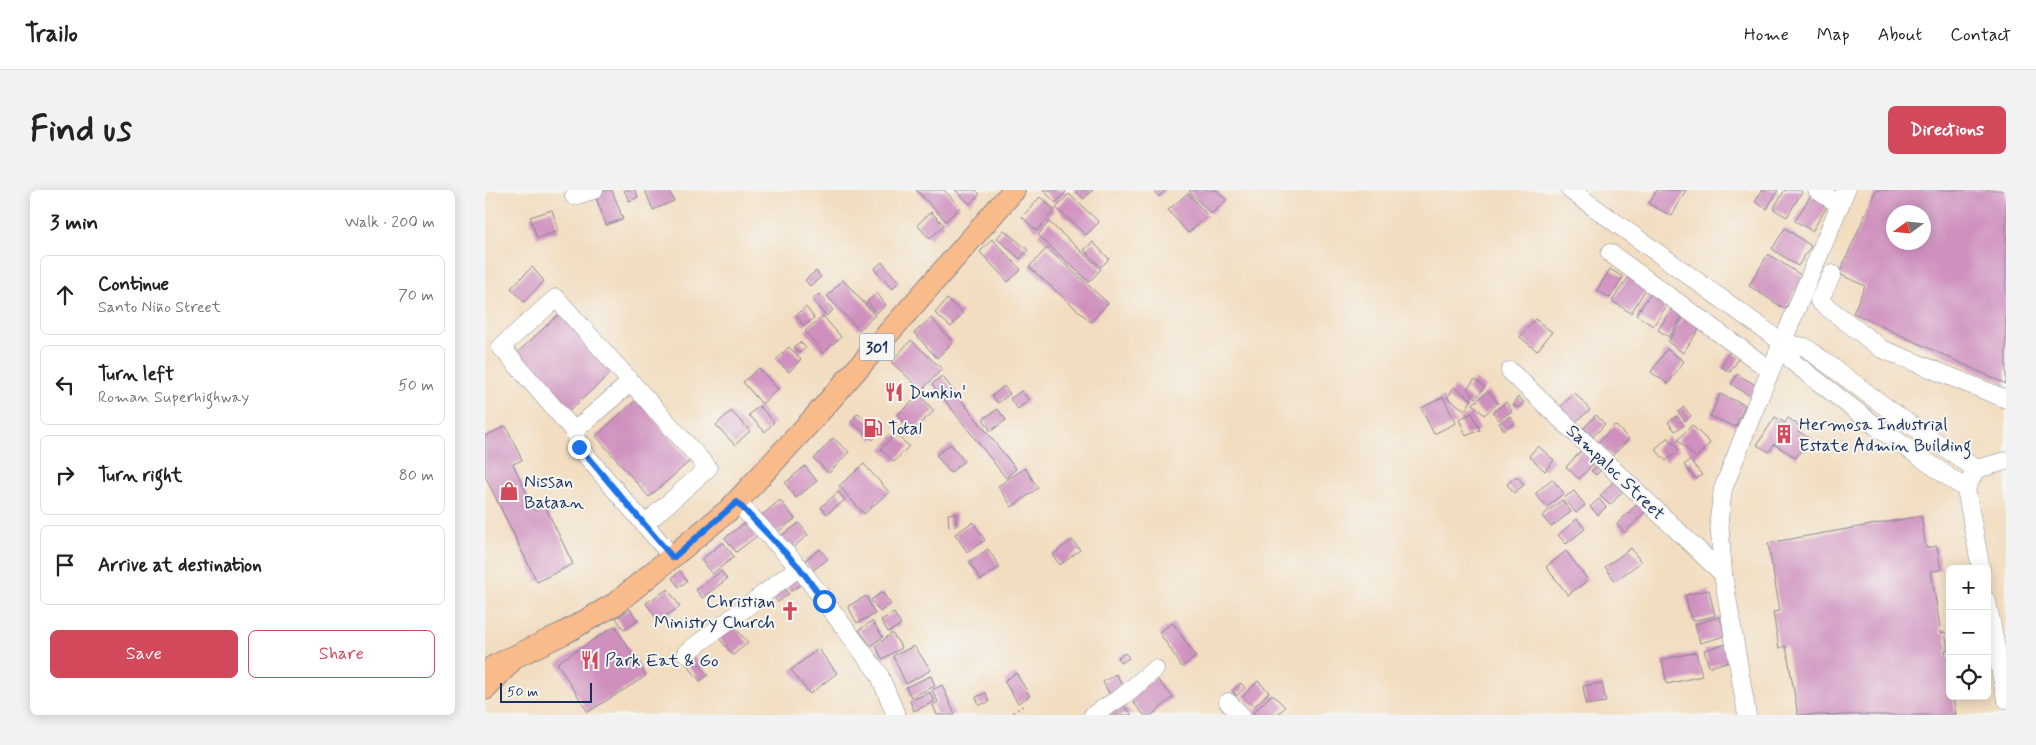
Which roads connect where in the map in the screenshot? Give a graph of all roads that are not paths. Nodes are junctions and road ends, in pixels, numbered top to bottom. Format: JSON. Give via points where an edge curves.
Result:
{"nodes":[{"id":1,"x":594,"y":190,"type":"edge"},
{"id":2,"x":1014,"y":190,"type":"edge"},
{"id":3,"x":1570,"y":190,"type":"edge"},
{"id":4,"x":1817,"y":190,"type":"edge"},
{"id":5,"x":574,"y":196,"type":"dead end"},
{"id":6,"x":1843,"y":197,"type":"edge"},
{"id":7,"x":1610,"y":253,"type":"dead end"},
{"id":8,"x":1831,"y":274,"type":"dead end"},
{"id":9,"x":1783,"y":342,"type":"junction"},
{"id":10,"x":1770,"y":370,"type":"junction"},
{"id":11,"x":1510,"y":371,"type":"dead end"},
{"id":12,"x":631,"y":382,"type":"junction"},
{"id":13,"x":2006,"y":399,"type":"edge"},
{"id":14,"x":574,"y":432,"type":"junction"},
{"id":15,"x":2006,"y":462,"type":"edge"},
{"id":16,"x":1976,"y":469,"type":"junction"},
{"id":17,"x":1966,"y":489,"type":"junction"},
{"id":18,"x":737,"y":502,"type":"junction"},
{"id":19,"x":645,"y":524,"type":"junction"},
{"id":20,"x":673,"y":558,"type":"junction"},
{"id":21,"x":1980,"y":565,"type":"edge"},
{"id":22,"x":799,"y":567,"type":"junction"},
{"id":23,"x":1723,"y":574,"type":"junction"},
{"id":24,"x":1989,"y":610,"type":"edge"},
{"id":25,"x":686,"y":653,"type":"dead end"},
{"id":26,"x":510,"y":660,"type":"junction"},
{"id":27,"x":1155,"y":669,"type":"dead end"},
{"id":28,"x":485,"y":671,"type":"edge"},
{"id":29,"x":485,"y":686,"type":"edge"},
{"id":30,"x":2006,"y":699,"type":"edge"},
{"id":31,"x":1228,"y":702,"type":"dead end"},
{"id":32,"x":896,"y":715,"type":"edge"},
{"id":33,"x":1093,"y":715,"type":"edge"},
{"id":34,"x":1241,"y":715,"type":"edge"},
{"id":35,"x":1747,"y":715,"type":"edge"}],
"edges":[{"from":1,"to":5,"type":"street"},
{"from":2,"to":18,"type":"main road","number":"301"},
{"from":3,"to":9,"type":"street"},
{"from":4,"to":6,"type":"street"},
{"from":6,"to":9,"type":"street"},
{"from":7,"to":10,"type":"street"},
{"from":8,"to":13,"type":"street","via":[[1819,301],[1883,349]]},
{"from":9,"to":10,"type":"street"},
{"from":9,"to":16,"type":"street","via":[[1805,347]]},
{"from":9,"to":17,"type":"street","via":[[1793,362],[1877,427]]},
{"from":10,"to":23,"type":"street","via":[[1723,489],[1719,519]]},
{"from":11,"to":23,"type":"street","name":"Sampaloc Street"},
{"from":12,"to":14,"type":"street"},
{"from":12,"to":14,"type":"street","via":[[556,298],[501,348]]},
{"from":12,"to":19,"type":"street","via":[[708,468]]},
{"from":14,"to":19,"type":"street","via":[[579,447]]},
{"from":15,"to":16,"type":"street"},
{"from":16,"to":17,"type":"street"},
{"from":17,"to":21,"type":"street"},
{"from":18,"to":20,"type":"main road","number":"301"},
{"from":18,"to":22,"type":"street"},
{"from":19,"to":20,"type":"street"},
{"from":20,"to":26,"type":"main road","number":"301","via":[[615,604]]},
{"from":22,"to":25,"type":"street"},
{"from":22,"to":32,"type":"street","via":[[879,674]]},
{"from":23,"to":35,"type":"street"},
{"from":24,"to":30,"type":"street"},
{"from":26,"to":28,"type":"main road","number":"301"},
{"from":26,"to":29,"type":"highway"},
{"from":27,"to":33,"type":"street","via":[[1123,696]]},
{"from":31,"to":34,"type":"street"}]}
